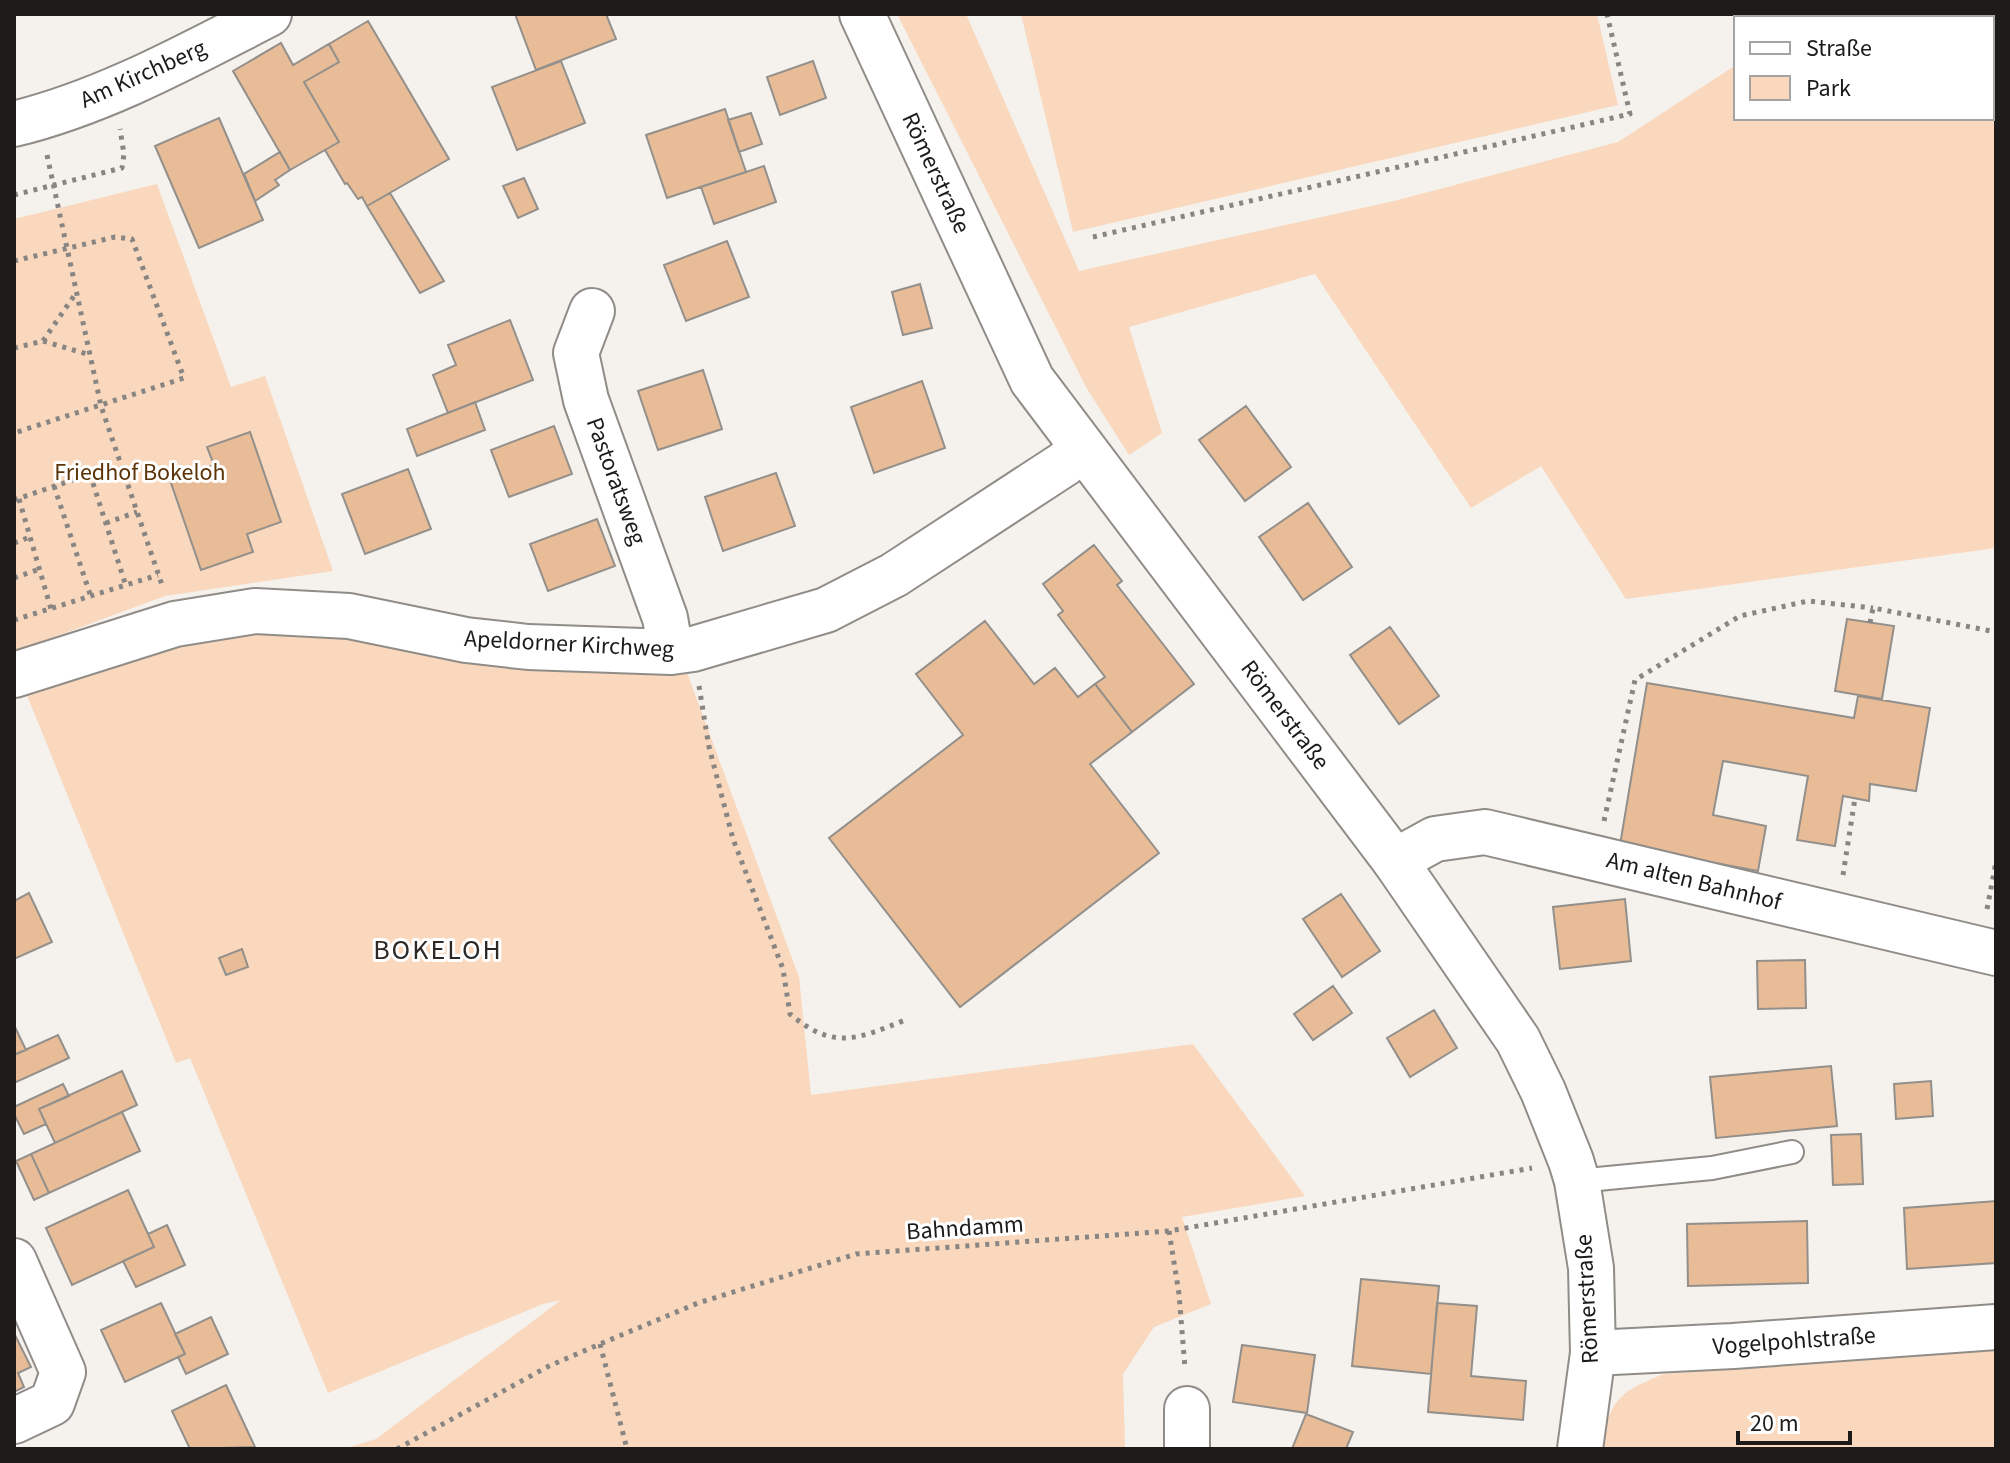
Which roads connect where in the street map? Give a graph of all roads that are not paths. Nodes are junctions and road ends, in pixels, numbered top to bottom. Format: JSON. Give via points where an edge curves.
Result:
{"nodes":[{"id":1,"x":269,"y":14,"type":"edge"},
{"id":2,"x":862,"y":14,"type":"edge"},
{"id":3,"x":26,"y":121,"type":"edge"},
{"id":4,"x":592,"y":311,"type":"dead end"},
{"id":5,"x":1082,"y":449,"type":"junction"},
{"id":6,"x":682,"y":650,"type":"junction"},
{"id":7,"x":14,"y":675,"type":"edge"},
{"id":8,"x":1395,"y":861,"type":"junction"},
{"id":9,"x":1996,"y":953,"type":"edge"},
{"id":10,"x":1792,"y":1152,"type":"dead end"},
{"id":11,"x":1574,"y":1171,"type":"junction"},
{"id":12,"x":14,"y":1261,"type":"edge"},
{"id":13,"x":1996,"y":1327,"type":"edge"},
{"id":14,"x":1593,"y":1353,"type":"junction"},
{"id":15,"x":14,"y":1421,"type":"edge"},
{"id":16,"x":1580,"y":1449,"type":"edge"}],
"edges":[{"from":1,"to":3,"type":"street","name":"Am Kirchberg","via":[[117,89]]},
{"from":2,"to":5,"type":"street","name":"Römerstraße","via":[[1032,380]]},
{"from":4,"to":6,"type":"street","name":"Pastoratsweg","via":[[576,353],[586,400],[665,618]]},
{"from":5,"to":6,"type":"street","name":"Apeldorner Kirchweg","via":[[894,575],[826,610]]},
{"from":5,"to":8,"type":"street","name":"Römerstraße"},
{"from":6,"to":7,"type":"street","name":"Apeldorner Kirchweg","via":[[528,647],[349,616],[255,611],[175,624]]},
{"from":8,"to":9,"type":"street","name":"Am alten Bahnhof","via":[[1435,839],[1485,832]]},
{"from":8,"to":11,"type":"street","name":"Römerstraße","via":[[1518,1040]]},
{"from":10,"to":11,"type":"lane","via":[[1712,1168]]},
{"from":11,"to":14,"type":"street","name":"Römerstraße","via":[[1591,1268]]},
{"from":12,"to":15,"type":"street","via":[[63,1372],[52,1403]]},
{"from":13,"to":14,"type":"street","name":"Vogelpohlstraße"},
{"from":14,"to":16,"type":"street","name":"Römerstraße"}]}
